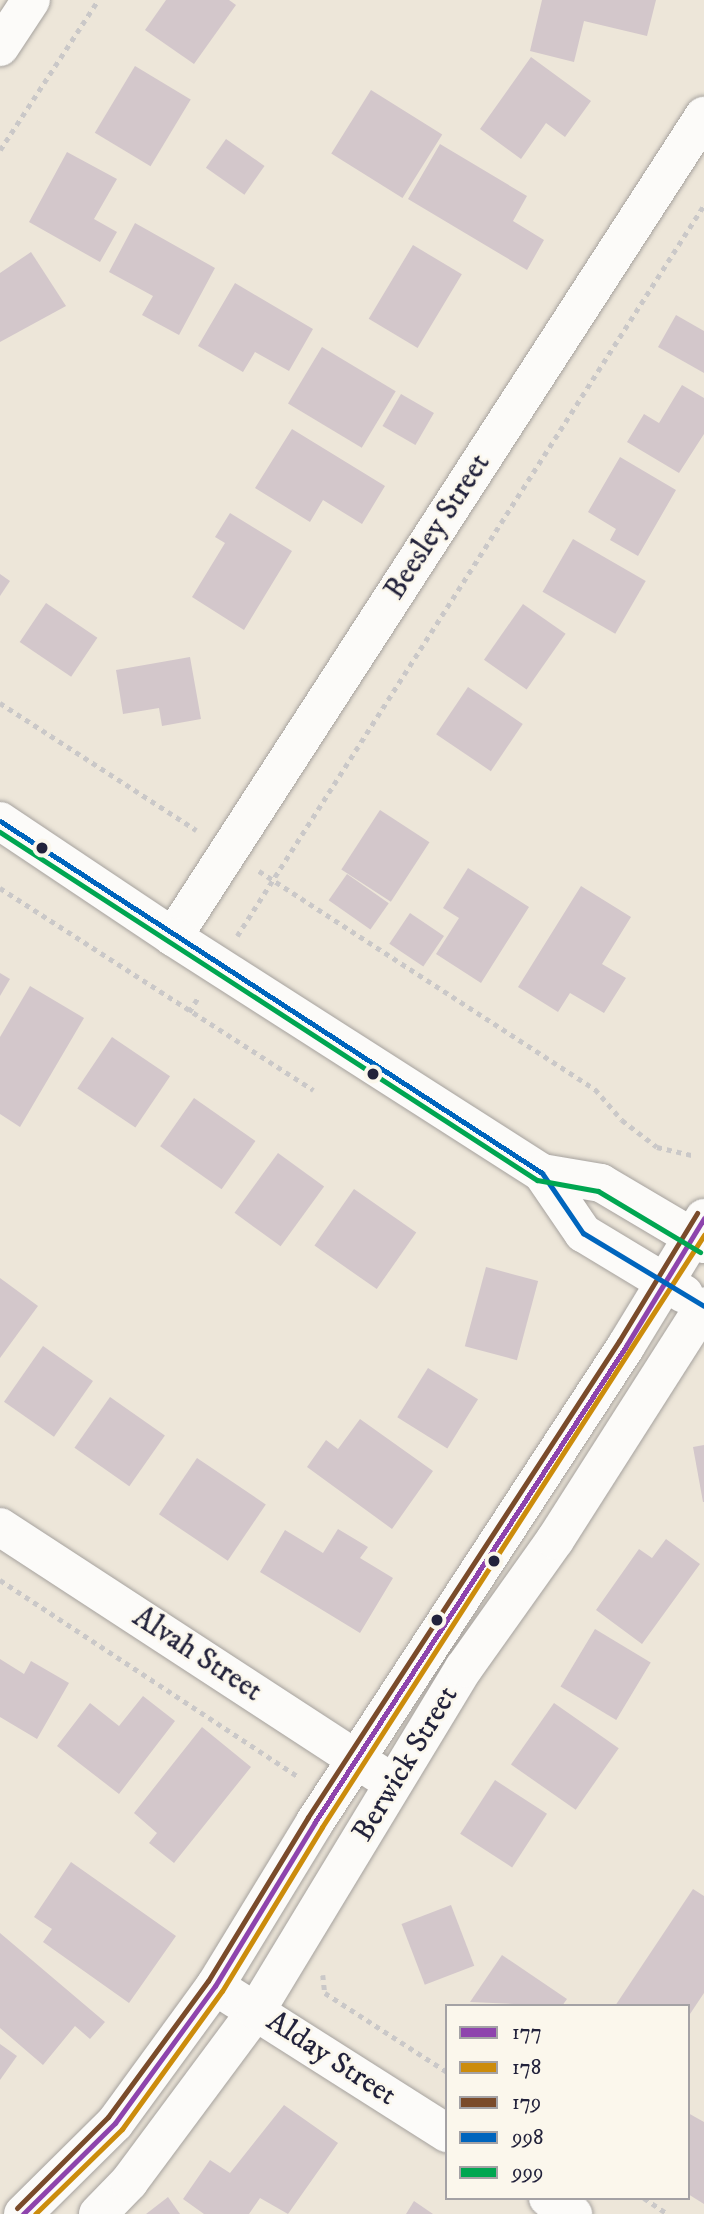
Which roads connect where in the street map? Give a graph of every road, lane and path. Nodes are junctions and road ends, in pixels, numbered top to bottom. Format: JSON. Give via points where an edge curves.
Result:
{"nodes":[{"id":1,"x":30,"y":0,"type":"edge"},
{"id":2,"x":98,"y":0,"type":"edge"},
{"id":3,"x":0,"y":47,"type":"edge"},
{"id":4,"x":704,"y":116,"type":"edge"},
{"id":5,"x":0,"y":150,"type":"edge"},
{"id":6,"x":704,"y":205,"type":"edge"},
{"id":7,"x":0,"y":703,"type":"edge"},
{"id":8,"x":0,"y":821,"type":"edge"},
{"id":9,"x":228,"y":851,"type":"junction"},
{"id":10,"x":273,"y":880,"type":"junction"},
{"id":11,"x":0,"y":888,"type":"edge"},
{"id":12,"x":173,"y":937,"type":"junction"},
{"id":13,"x":218,"y":966,"type":"junction"},
{"id":14,"x":189,"y":1012,"type":"junction"},
{"id":15,"x":313,"y":1090,"type":"dead end"},
{"id":16,"x":692,"y":1155,"type":"dead end"},
{"id":17,"x":542,"y":1173,"type":"junction"},
{"id":18,"x":700,"y":1232,"type":"edge"},
{"id":19,"x":664,"y":1281,"type":"junction"},
{"id":20,"x":704,"y":1306,"type":"edge"},
{"id":21,"x":0,"y":1527,"type":"edge"},
{"id":22,"x":0,"y":1580,"type":"edge"},
{"id":23,"x":356,"y":1759,"type":"junction"},
{"id":24,"x":305,"y":1782,"type":"dead end"},
{"id":25,"x":393,"y":1783,"type":"junction"},
{"id":26,"x":215,"y":1986,"type":"junction"},
{"id":27,"x":325,"y":1993,"type":"dead end"},
{"id":28,"x":256,"y":2011,"type":"junction"},
{"id":29,"x":445,"y":2071,"type":"edge"},
{"id":30,"x":445,"y":2132,"type":"edge"},
{"id":31,"x":551,"y":2200,"type":"edge"},
{"id":32,"x":647,"y":2200,"type":"edge"},
{"id":33,"x":23,"y":2214,"type":"edge"},
{"id":34,"x":98,"y":2214,"type":"edge"},
{"id":35,"x":573,"y":2214,"type":"edge"},
{"id":36,"x":668,"y":2214,"type":"edge"}],
"edges":[{"from":1,"to":3,"type":"main road"},
{"from":2,"to":5,"type":"path"},
{"from":4,"to":9,"type":"main road","name":"Beesley Street"},
{"from":6,"to":10,"type":"path"},
{"from":7,"to":9,"type":"path"},
{"from":8,"to":12,"type":"main road"},
{"from":9,"to":10,"type":"path"},
{"from":9,"to":12,"type":"main road","name":"Beesley Street"},
{"from":10,"to":13,"type":"path"},
{"from":10,"to":16,"type":"path","via":[[595,1089],[622,1120],[657,1147]]},
{"from":11,"to":14,"type":"path"},
{"from":12,"to":13,"type":"main road"},
{"from":13,"to":14,"type":"path"},
{"from":13,"to":17,"type":"main road"},
{"from":14,"to":15,"type":"path"},
{"from":17,"to":18,"type":"main road","via":[[601,1183]]},
{"from":17,"to":19,"type":"main road","via":[[583,1233]]},
{"from":18,"to":19,"type":"main road","name":"Berwick Street"},
{"from":19,"to":20,"type":"main road"},
{"from":19,"to":23,"type":"main road","name":"Berwick Street"},
{"from":20,"to":25,"type":"main road","name":"Berwick Street","via":[[555,1541],[464,1668]]},
{"from":21,"to":23,"type":"main road","name":"Alvah Street"},
{"from":22,"to":24,"type":"path"},
{"from":23,"to":25,"type":"main road","name":"Alvah Street"},
{"from":23,"to":26,"type":"main road","name":"Berwick Street"},
{"from":25,"to":28,"type":"main road","name":"Berwick Street"},
{"from":26,"to":28,"type":"main road","name":"Alday Street"},
{"from":26,"to":33,"type":"main road","name":"Berwick Street","via":[[115,2123]]},
{"from":27,"to":29,"type":"path"},
{"from":28,"to":30,"type":"main road","name":"Alday Street"},
{"from":28,"to":34,"type":"main road","name":"Berwick Street","via":[[129,2182]]},
{"from":31,"to":35,"type":"main road"},
{"from":32,"to":36,"type":"path"}]}
